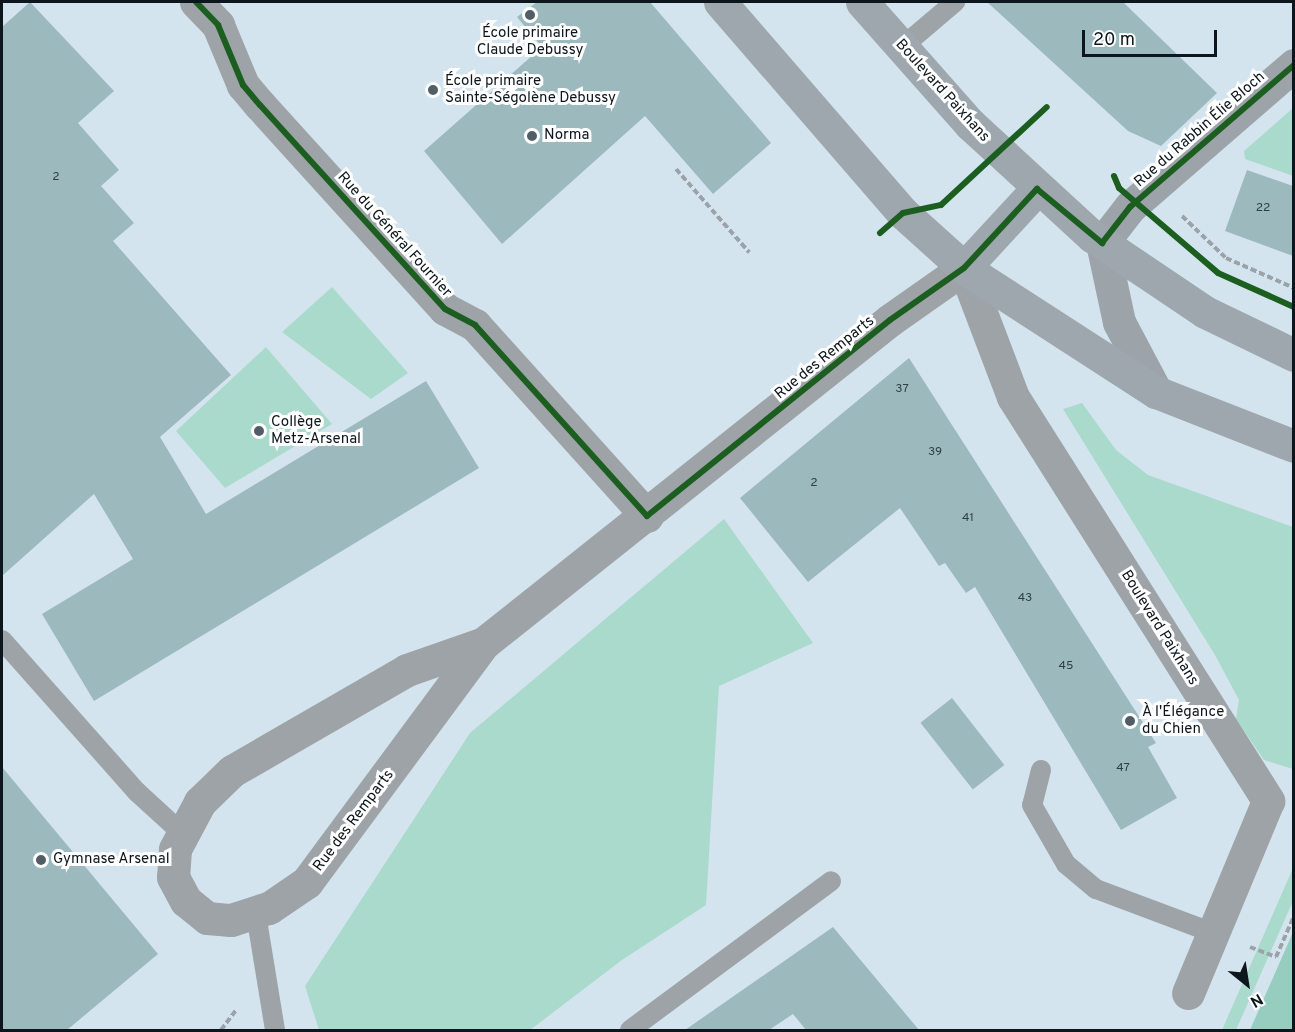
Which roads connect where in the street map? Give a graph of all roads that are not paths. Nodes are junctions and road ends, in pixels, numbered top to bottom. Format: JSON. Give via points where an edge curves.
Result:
{"nodes":[{"id":1,"x":196,"y":2,"type":"edge"},
{"id":2,"x":720,"y":2,"type":"edge"},
{"id":3,"x":862,"y":2,"type":"edge"},
{"id":4,"x":955,"y":2,"type":"edge"},
{"id":5,"x":902,"y":46,"type":"junction"},
{"id":6,"x":1293,"y":65,"type":"edge"},
{"id":7,"x":1037,"y":189,"type":"junction"},
{"id":8,"x":1102,"y":243,"type":"junction"},
{"id":9,"x":964,"y":268,"type":"junction"},
{"id":10,"x":1293,"y":355,"type":"edge"},
{"id":11,"x":1156,"y":392,"type":"junction"},
{"id":12,"x":1293,"y":446,"type":"edge"},
{"id":13,"x":647,"y":516,"type":"junction"},
{"id":14,"x":2,"y":640,"type":"edge"},
{"id":15,"x":484,"y":643,"type":"junction"},
{"id":16,"x":1041,"y":770,"type":"dead end"},
{"id":17,"x":183,"y":834,"type":"junction"},
{"id":18,"x":831,"y":881,"type":"dead end"},
{"id":19,"x":256,"y":914,"type":"junction"},
{"id":20,"x":1213,"y":933,"type":"junction"},
{"id":21,"x":1188,"y":993,"type":"dead end"},
{"id":22,"x":275,"y":1030,"type":"edge"},
{"id":23,"x":630,"y":1030,"type":"edge"}],
"edges":[{"from":1,"to":13,"type":"street","name":"Rue du Général Fournier","via":[[218,25],[243,85],[260,105],[445,309],[475,325]]},
{"from":2,"to":9,"type":"main road","name":"Boulevard Paixhans","via":[[903,213]]},
{"from":3,"to":5,"type":"main road","name":"Boulevard Paixhans"},
{"from":4,"to":5,"type":"lane"},
{"from":5,"to":7,"type":"main road","name":"Boulevard Paixhans","via":[[970,124]]},
{"from":6,"to":8,"type":"street","name":"Rue du Rabbin Élie Bloch","via":[[1130,207]]},
{"from":7,"to":8,"type":"main road","name":"Boulevard Paixhans"},
{"from":7,"to":9,"type":"main road"},
{"from":8,"to":10,"type":"main road","name":"Boulevard Paixhans","via":[[1204,312]]},
{"from":8,"to":11,"type":"street","via":[[1119,321]]},
{"from":9,"to":11,"type":"main road","name":"Boulevard Paixhans"},
{"from":9,"to":13,"type":"street","name":"Rue des Remparts","via":[[890,320]]},
{"from":9,"to":20,"type":"street","name":"Boulevard Paixhans","via":[[1013,397],[1268,801]]},
{"from":11,"to":12,"type":"main road","name":"Boulevard Paixhans"},
{"from":13,"to":15,"type":"street","name":"Rue des Remparts"},
{"from":14,"to":17,"type":"lane","via":[[137,792]]},
{"from":15,"to":17,"type":"street","name":"Rue des Remparts","via":[[407,670],[232,771],[200,802]]},
{"from":15,"to":19,"type":"street","name":"Rue des Remparts","via":[[328,860],[295,892]]},
{"from":16,"to":20,"type":"lane","via":[[1032,805],[1066,864],[1096,889]]},
{"from":17,"to":19,"type":"street","name":"Rue des Remparts","via":[[173,877],[186,902],[207,918]]},
{"from":18,"to":23,"type":"lane"},
{"from":19,"to":22,"type":"lane"},
{"from":20,"to":21,"type":"street","name":"Boulevard Paixhans"}]}
